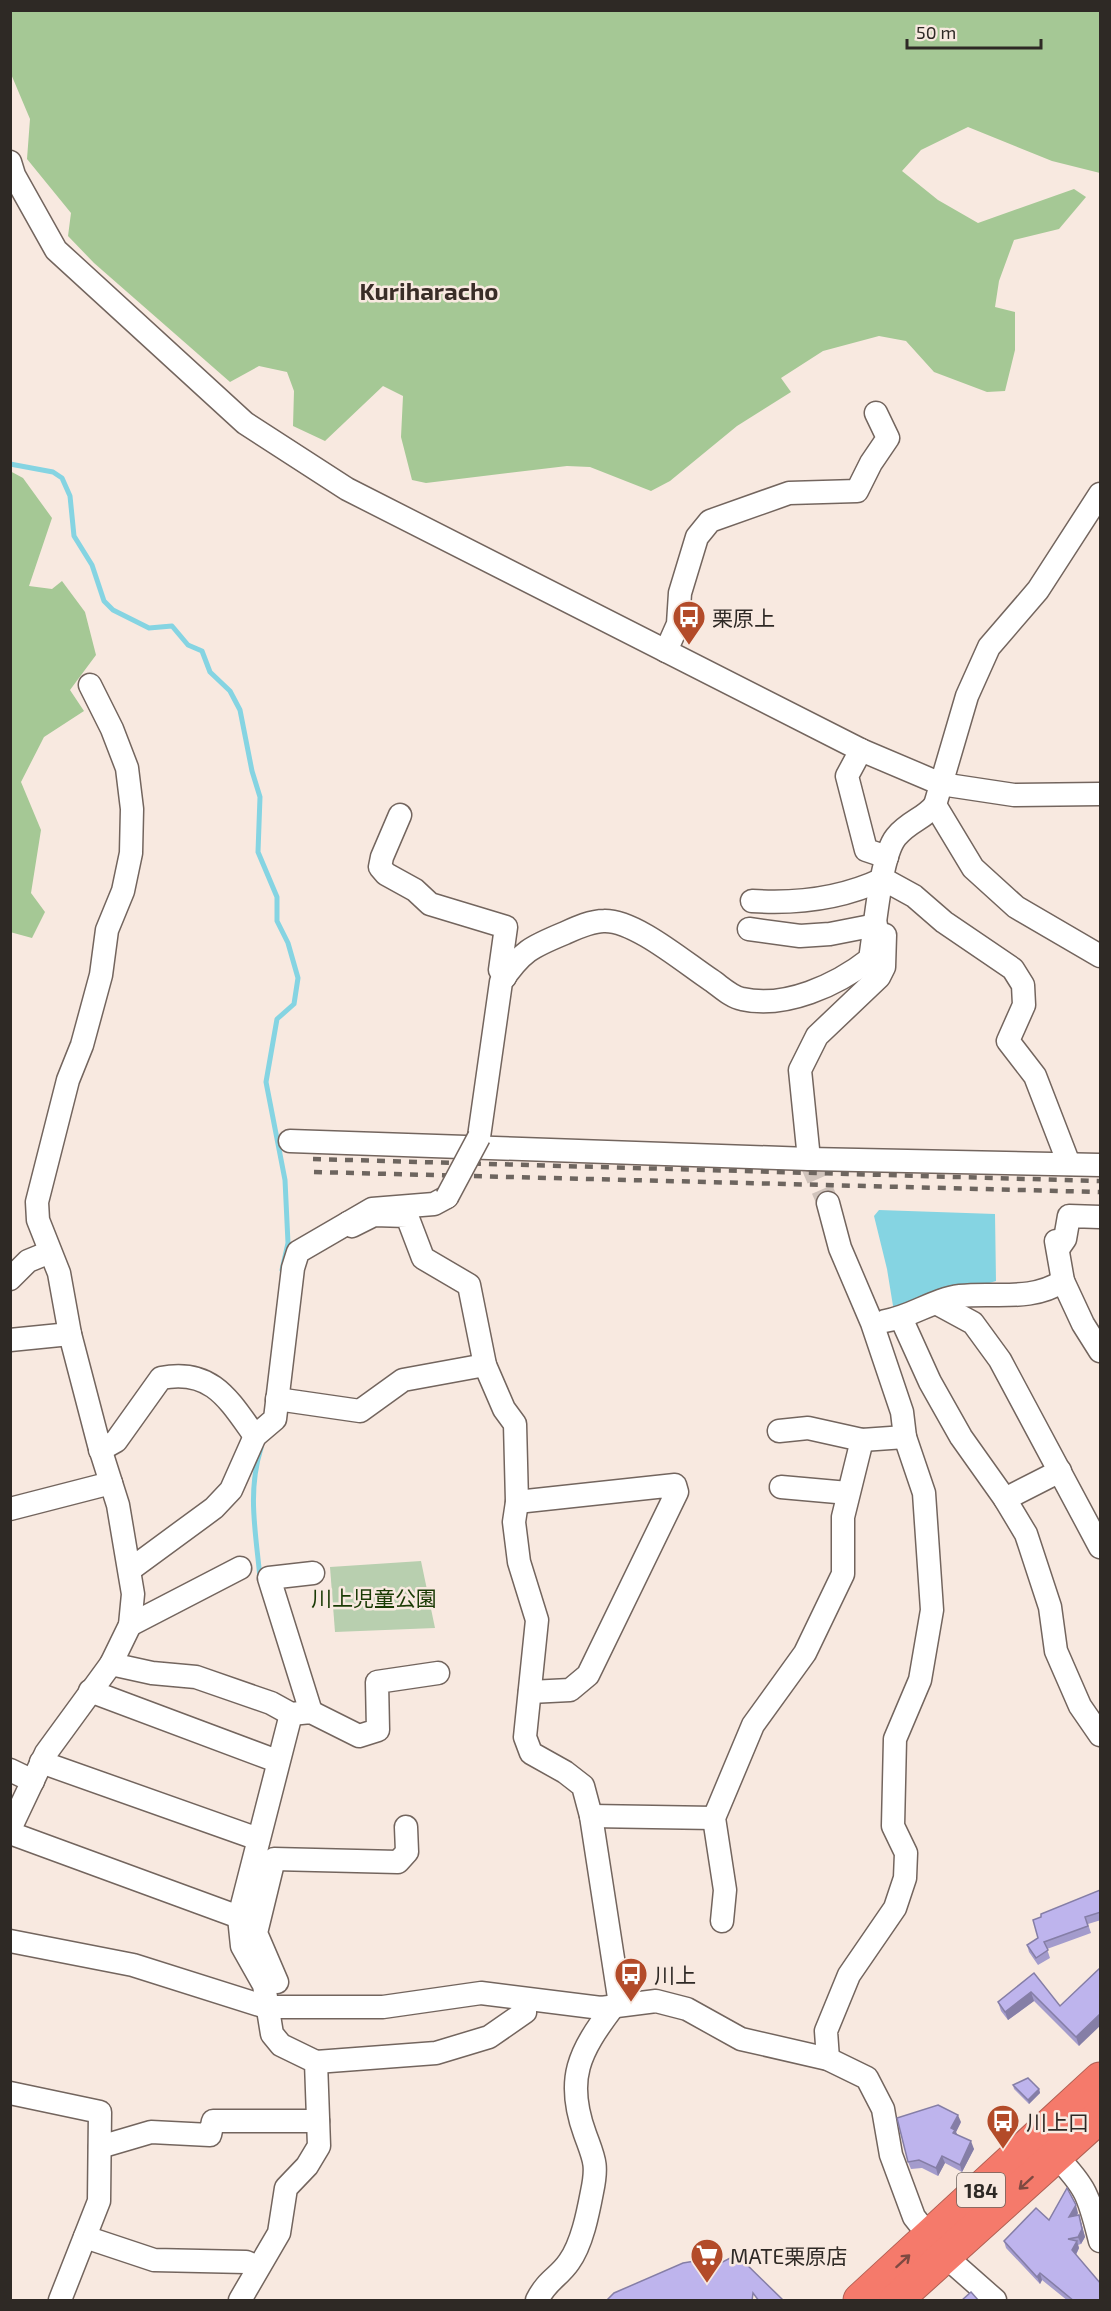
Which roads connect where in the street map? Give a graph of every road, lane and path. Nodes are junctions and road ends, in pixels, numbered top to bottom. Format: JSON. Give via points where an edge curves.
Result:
{"nodes":[{"id":1,"x":10,"y":162,"type":"edge"},
{"id":2,"x":876,"y":413,"type":"dead end"},
{"id":3,"x":1101,"y":494,"type":"edge"},
{"id":4,"x":666,"y":651,"type":"junction"},
{"id":5,"x":90,"y":685,"type":"dead end"},
{"id":6,"x":861,"y":750,"type":"junction"},
{"id":7,"x":938,"y":794,"type":"junction"},
{"id":8,"x":1101,"y":794,"type":"edge"},
{"id":9,"x":400,"y":815,"type":"dead end"},
{"id":10,"x":885,"y":868,"type":"junction"},
{"id":11,"x":752,"y":901,"type":"dead end"},
{"id":12,"x":877,"y":921,"type":"junction"},
{"id":13,"x":749,"y":929,"type":"dead end"},
{"id":14,"x":1101,"y":956,"type":"edge"},
{"id":15,"x":505,"y":977,"type":"junction"},
{"id":16,"x":290,"y":1141,"type":"dead end"},
{"id":17,"x":809,"y":1159,"type":"junction"},
{"id":18,"x":1069,"y":1164,"type":"junction"},
{"id":19,"x":1101,"y":1166,"type":"edge"},
{"id":20,"x":828,"y":1203,"type":"tunnel mouth"},
{"id":21,"x":1101,"y":1217,"type":"edge"},
{"id":22,"x":348,"y":1223,"type":"junction"},
{"id":23,"x":50,"y":1252,"type":"junction"},
{"id":24,"x":10,"y":1279,"type":"edge"},
{"id":25,"x":1063,"y":1281,"type":"junction"},
{"id":26,"x":938,"y":1304,"type":"junction"},
{"id":27,"x":900,"y":1318,"type":"junction"},
{"id":28,"x":872,"y":1323,"type":"junction"},
{"id":29,"x":70,"y":1334,"type":"junction"},
{"id":30,"x":10,"y":1340,"type":"edge"},
{"id":31,"x":1101,"y":1351,"type":"edge"},
{"id":32,"x":485,"y":1365,"type":"junction"},
{"id":33,"x":277,"y":1399,"type":"junction"},
{"id":34,"x":263,"y":1429,"type":"junction"},
{"id":35,"x":779,"y":1431,"type":"dead end"},
{"id":36,"x":905,"y":1437,"type":"junction"},
{"id":37,"x":862,"y":1440,"type":"junction"},
{"id":38,"x":100,"y":1450,"type":"junction"},
{"id":39,"x":1060,"y":1471,"type":"junction"},
{"id":40,"x":111,"y":1483,"type":"junction"},
{"id":41,"x":782,"y":1487,"type":"dead end"},
{"id":42,"x":848,"y":1493,"type":"junction"},
{"id":43,"x":1005,"y":1499,"type":"junction"},
{"id":44,"x":517,"y":1502,"type":"junction"},
{"id":45,"x":10,"y":1509,"type":"edge"},
{"id":46,"x":1101,"y":1547,"type":"edge"},
{"id":47,"x":240,"y":1568,"type":"dead end"},
{"id":48,"x":131,"y":1569,"type":"junction"},
{"id":49,"x":313,"y":1573,"type":"dead end"},
{"id":50,"x":130,"y":1625,"type":"junction"},
{"id":51,"x":111,"y":1664,"type":"junction"},
{"id":52,"x":438,"y":1673,"type":"dead end"},
{"id":53,"x":90,"y":1691,"type":"junction"},
{"id":54,"x":530,"y":1692,"type":"junction"},
{"id":55,"x":301,"y":1713,"type":"junction"},
{"id":56,"x":1101,"y":1735,"type":"edge"},
{"id":57,"x":277,"y":1761,"type":"junction"},
{"id":58,"x":10,"y":1770,"type":"edge"},
{"id":59,"x":37,"y":1772,"type":"junction"},
{"id":60,"x":591,"y":1816,"type":"junction"},
{"id":61,"x":714,"y":1818,"type":"junction"},
{"id":62,"x":406,"y":1827,"type":"dead end"},
{"id":63,"x":10,"y":1831,"type":"edge"},
{"id":64,"x":258,"y":1839,"type":"junction"},
{"id":65,"x":239,"y":1917,"type":"junction"},
{"id":66,"x":722,"y":1921,"type":"dead end"},
{"id":67,"x":10,"y":1941,"type":"edge"},
{"id":68,"x":523,"y":2001,"type":"junction"},
{"id":69,"x":280,"y":2002,"type":"junction"},
{"id":70,"x":617,"y":2006,"type":"junction"},
{"id":71,"x":828,"y":2059,"type":"junction"},
{"id":72,"x":316,"y":2062,"type":"junction"},
{"id":73,"x":1101,"y":2079,"type":"edge"},
{"id":74,"x":10,"y":2093,"type":"edge"},
{"id":75,"x":1101,"y":2116,"type":"edge"},
{"id":76,"x":318,"y":2121,"type":"junction"},
{"id":77,"x":100,"y":2147,"type":"junction"},
{"id":78,"x":1056,"y":2156,"type":"junction"},
{"id":79,"x":86,"y":2237,"type":"junction"},
{"id":80,"x":1101,"y":2241,"type":"edge"},
{"id":81,"x":937,"y":2247,"type":"junction"},
{"id":82,"x":258,"y":2267,"type":"junction"},
{"id":83,"x":60,"y":2301,"type":"edge"},
{"id":84,"x":240,"y":2301,"type":"edge"},
{"id":85,"x":537,"y":2301,"type":"edge"},
{"id":86,"x":860,"y":2301,"type":"edge"},
{"id":87,"x":896,"y":2301,"type":"edge"},
{"id":88,"x":995,"y":2301,"type":"edge"}],
"edges":[{"from":1,"to":4,"type":"street","via":[[56,250],[245,423],[347,489]]},
{"from":2,"to":4,"type":"street","via":[[888,438],[857,491],[789,494],[710,521],[697,537],[680,593],[678,624]]},
{"from":3,"to":7,"type":"street","via":[[1038,590],[989,647],[967,696]]},
{"from":4,"to":6,"type":"street"},
{"from":5,"to":23,"type":"street","via":[[127,768],[132,809],[131,853],[123,891],[107,930],[98,985],[68,1080],[37,1202],[38,1220]]},
{"from":6,"to":7,"type":"street"},
{"from":6,"to":10,"type":"street","via":[[847,776],[866,850]]},
{"from":7,"to":8,"type":"street"},
{"from":7,"to":10,"type":"street","via":[[928,814],[910,821],[894,839]]},
{"from":7,"to":14,"type":"street","via":[[973,868],[1016,907]]},
{"from":9,"to":15,"type":"street","via":[[380,867],[430,904],[506,927],[500,970]]},
{"from":10,"to":11,"type":"street","via":[[860,890],[807,901]]},
{"from":10,"to":12,"type":"street"},
{"from":10,"to":18,"type":"street","via":[[944,922],[1013,969],[1023,985],[1024,1005],[1008,1041],[1035,1076]]},
{"from":12,"to":13,"type":"street","via":[[830,934],[800,936]]},
{"from":12,"to":15,"type":"street","via":[[870,959],[854,972],[814,991],[776,1000],[739,999],[628,926],[604,921],[533,946],[515,960]]},
{"from":12,"to":17,"type":"street","via":[[885,918],[884,967],[872,984],[817,1036],[801,1070]]},
{"from":15,"to":22,"type":"street","bridge":true,"via":[[501,982],[480,1137],[447,1197],[434,1204],[372,1209]]},
{"from":16,"to":17,"type":"street"},
{"from":17,"to":18,"type":"street"},
{"from":18,"to":19,"type":"street"},
{"from":20,"to":28,"type":"street","via":[[840,1248]]},
{"from":21,"to":25,"type":"street","via":[[1069,1216],[1065,1239],[1057,1245]]},
{"from":22,"to":32,"type":"street","via":[[352,1226],[374,1215],[407,1216],[423,1258],[469,1285]]},
{"from":22,"to":33,"type":"street","via":[[298,1252]]},
{"from":23,"to":24,"type":"street","via":[[28,1261]]},
{"from":23,"to":29,"type":"street","via":[[59,1273]]},
{"from":25,"to":26,"type":"street","via":[[1048,1291],[1009,1297],[958,1296]]},
{"from":25,"to":31,"type":"street"},
{"from":26,"to":27,"type":"street"},
{"from":26,"to":39,"type":"street","via":[[973,1323],[1000,1360]]},
{"from":27,"to":28,"type":"street"},
{"from":27,"to":43,"type":"street","via":[[961,1437]]},
{"from":28,"to":36,"type":"street","via":[[902,1412]]},
{"from":29,"to":30,"type":"street"},
{"from":29,"to":38,"type":"street"},
{"from":32,"to":33,"type":"street","via":[[403,1380],[360,1411]]},
{"from":32,"to":44,"type":"street","via":[[504,1409],[515,1424]]},
{"from":33,"to":34,"type":"street","via":[[275,1419]]},
{"from":34,"to":38,"type":"street","via":[[222,1391],[183,1374],[161,1378],[116,1441]]},
{"from":34,"to":48,"type":"street","via":[[231,1490],[214,1508]]},
{"from":35,"to":37,"type":"street","via":[[808,1428]]},
{"from":36,"to":37,"type":"street"},
{"from":36,"to":71,"type":"street","via":[[924,1493],[932,1610],[920,1680],[895,1739],[893,1826],[906,1853],[905,1878],[895,1908],[849,1975],[826,2031]]},
{"from":37,"to":42,"type":"street"},
{"from":38,"to":40,"type":"street"},
{"from":39,"to":43,"type":"street"},
{"from":39,"to":46,"type":"street"},
{"from":40,"to":45,"type":"street"},
{"from":40,"to":48,"type":"street"},
{"from":41,"to":42,"type":"street"},
{"from":42,"to":61,"type":"street","via":[[843,1517],[843,1574],[805,1653],[753,1725]]},
{"from":43,"to":56,"type":"street","via":[[1026,1534],[1050,1607],[1056,1651],[1080,1706]]},
{"from":44,"to":54,"type":"street","via":[[514,1522],[519,1562],[537,1620]]},
{"from":44,"to":54,"type":"street","via":[[675,1485],[677,1492],[588,1675],[570,1690]]},
{"from":47,"to":50,"type":"street"},
{"from":48,"to":50,"type":"street"},
{"from":49,"to":55,"type":"street","via":[[269,1578]]},
{"from":50,"to":51,"type":"street"},
{"from":51,"to":53,"type":"street"},
{"from":51,"to":55,"type":"street","via":[[196,1677]]},
{"from":52,"to":55,"type":"street","via":[[376,1682],[378,1730],[359,1736]]},
{"from":53,"to":57,"type":"street"},
{"from":53,"to":59,"type":"street"},
{"from":54,"to":60,"type":"street","via":[[525,1737],[531,1753],[583,1786]]},
{"from":55,"to":57,"type":"street"},
{"from":57,"to":64,"type":"street"},
{"from":58,"to":59,"type":"street"},
{"from":59,"to":63,"type":"street"},
{"from":59,"to":64,"type":"street"},
{"from":60,"to":61,"type":"street"},
{"from":60,"to":70,"type":"street"},
{"from":61,"to":66,"type":"street","via":[[725,1890]]},
{"from":62,"to":69,"type":"street","via":[[407,1852],[398,1862],[274,1859],[256,1934]]},
{"from":63,"to":65,"type":"street"},
{"from":64,"to":65,"type":"street"},
{"from":65,"to":69,"type":"street","via":[[242,1946],[264,1985]]},
{"from":67,"to":69,"type":"street","via":[[133,1965]]},
{"from":68,"to":69,"type":"street","via":[[481,1994],[383,2007]]},
{"from":68,"to":70,"type":"street"},
{"from":68,"to":72,"type":"street","via":[[525,2012],[489,2037],[436,2053]]},
{"from":69,"to":72,"type":"street","via":[[272,2034],[281,2045]]},
{"from":70,"to":71,"type":"street","via":[[656,2001],[687,2009],[741,2039]]},
{"from":70,"to":85,"type":"street","via":[[590,2042],[575,2072],[575,2100],[596,2161],[592,2192],[569,2262],[545,2284]]},
{"from":71,"to":81,"type":"street","via":[[867,2078],[883,2109],[891,2155],[914,2217]]},
{"from":72,"to":76,"type":"street"},
{"from":73,"to":81,"type":"highway","number":"184"},
{"from":74,"to":77,"type":"street","via":[[100,2112]]},
{"from":75,"to":78,"type":"highway","number":"184"},
{"from":76,"to":77,"type":"street","via":[[213,2121],[210,2135],[151,2132]]},
{"from":76,"to":82,"type":"street","via":[[319,2146],[286,2188],[279,2233]]},
{"from":77,"to":79,"type":"street","via":[[99,2201]]},
{"from":78,"to":80,"type":"street","via":[[1079,2180],[1089,2198]]},
{"from":78,"to":81,"type":"highway","number":"184","one_way":true},
{"from":79,"to":82,"type":"street","via":[[154,2260],[246,2262]]},
{"from":79,"to":83,"type":"street"},
{"from":86,"to":81,"type":"highway","number":"184","one_way":true},
{"from":81,"to":87,"type":"highway","number":"184"},
{"from":81,"to":88,"type":"street"},
{"from":82,"to":84,"type":"street"}]}
